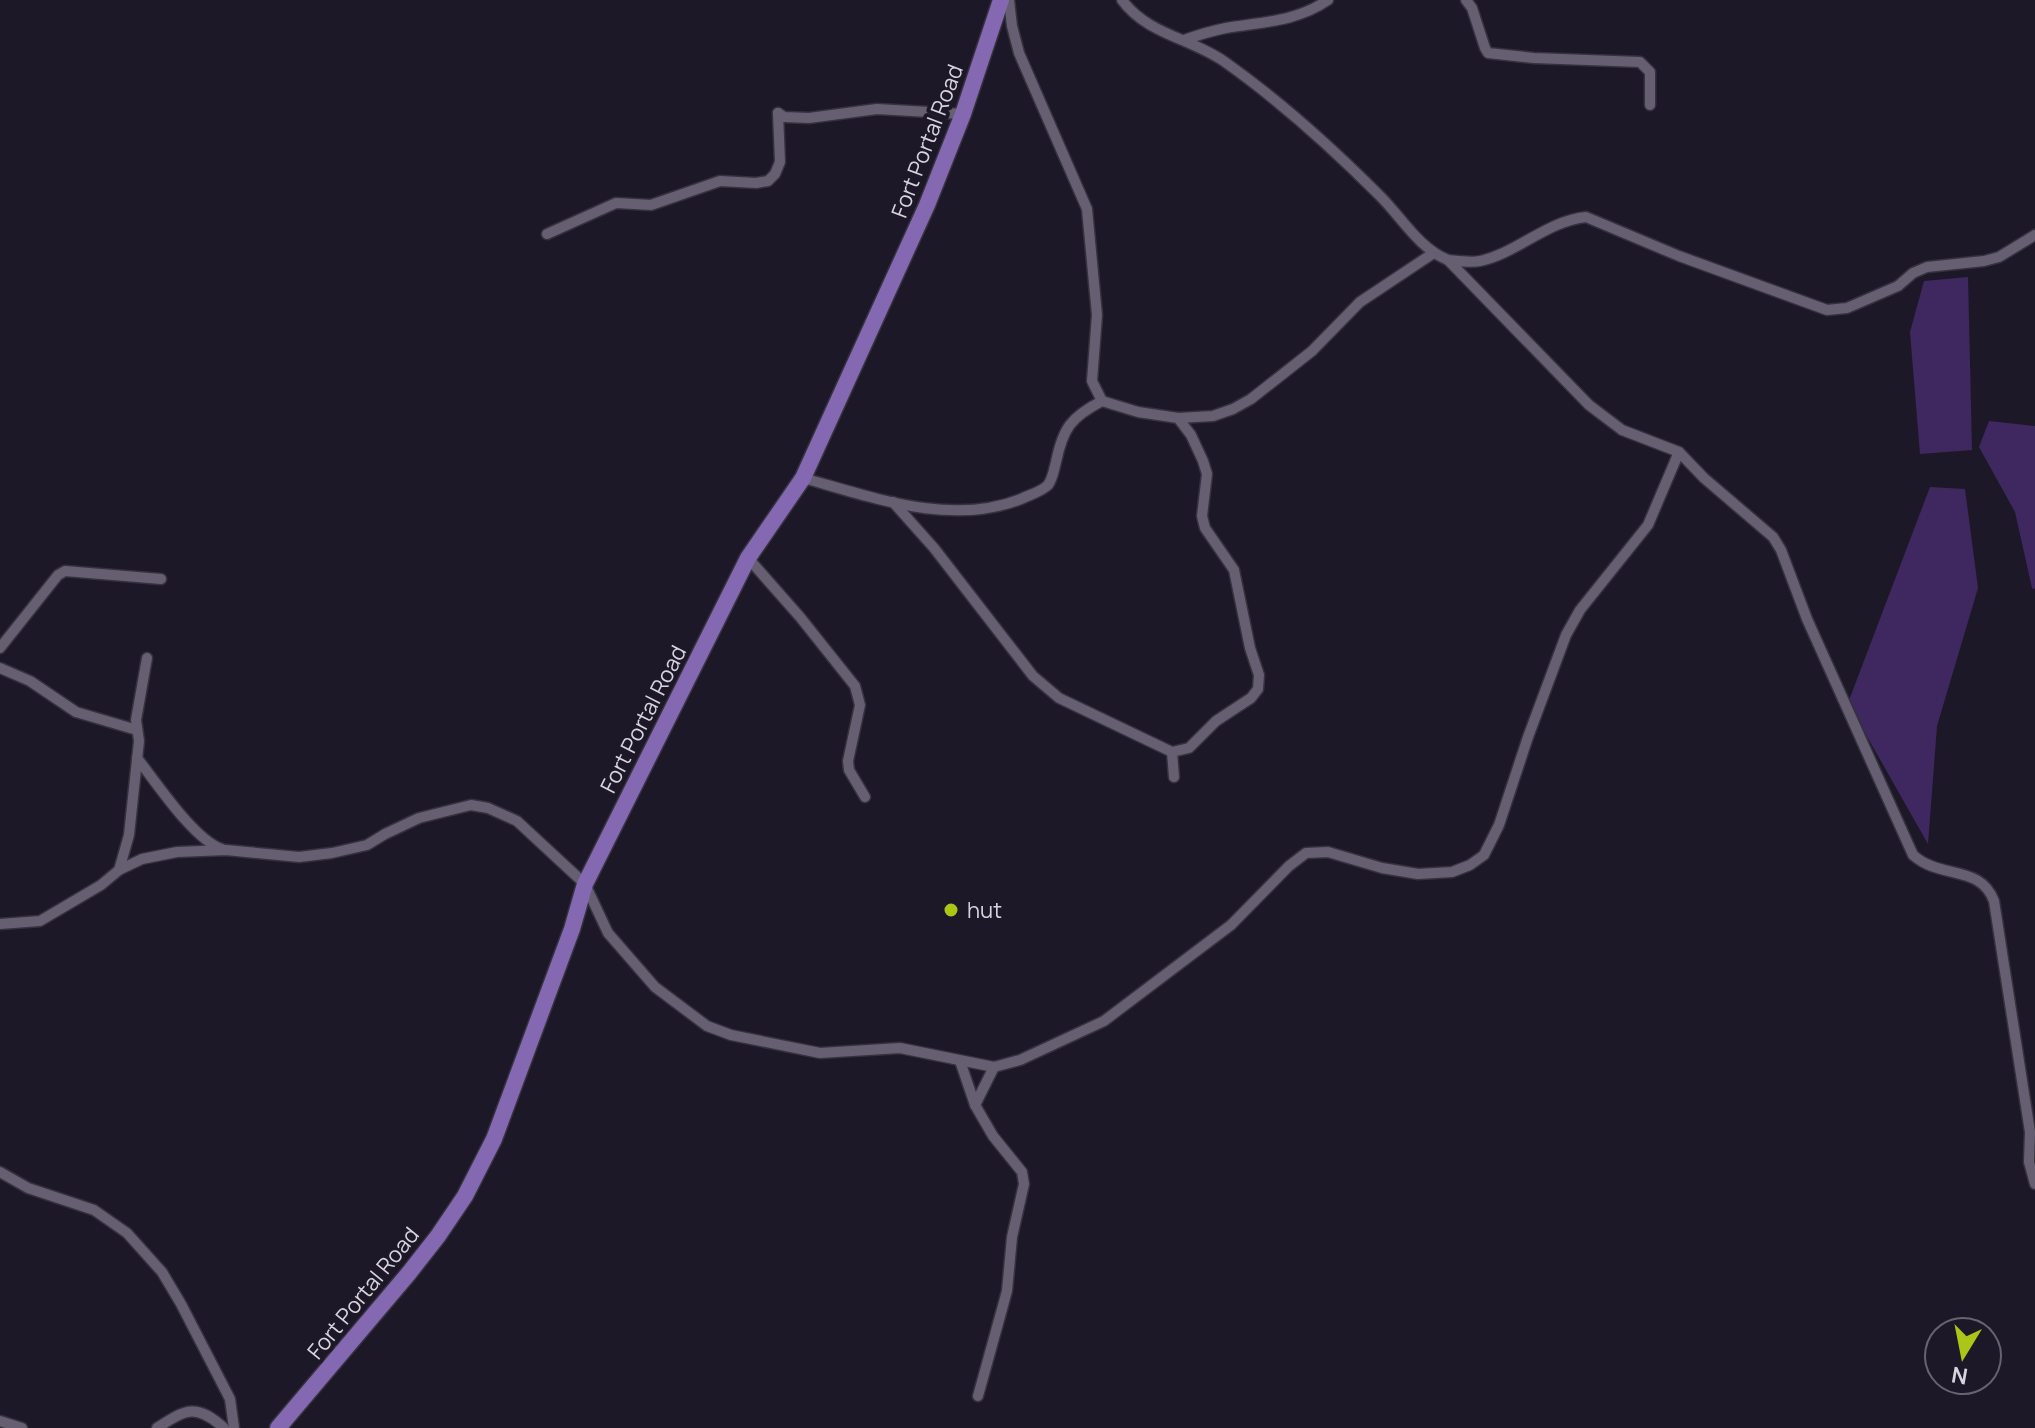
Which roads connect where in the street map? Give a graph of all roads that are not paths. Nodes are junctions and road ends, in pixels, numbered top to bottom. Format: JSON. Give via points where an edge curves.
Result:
{"nodes":[{"id":1,"x":1001,"y":0,"type":"edge"},
{"id":2,"x":1009,"y":0,"type":"edge"},
{"id":3,"x":1122,"y":0,"type":"edge"},
{"id":4,"x":1328,"y":0,"type":"edge"},
{"id":5,"x":1466,"y":0,"type":"edge"},
{"id":6,"x":1184,"y":40,"type":"junction"},
{"id":7,"x":1650,"y":105,"type":"dead end"},
{"id":8,"x":963,"y":114,"type":"junction"},
{"id":9,"x":547,"y":234,"type":"dead end"},
{"id":10,"x":2035,"y":235,"type":"edge"},
{"id":11,"x":1432,"y":254,"type":"junction"},
{"id":12,"x":1448,"y":260,"type":"junction"},
{"id":13,"x":1102,"y":401,"type":"junction"},
{"id":14,"x":1178,"y":418,"type":"junction"},
{"id":15,"x":1200,"y":418,"type":"junction"},
{"id":16,"x":1191,"y":435,"type":"junction"},
{"id":17,"x":1679,"y":452,"type":"junction"},
{"id":18,"x":803,"y":478,"type":"junction"},
{"id":19,"x":893,"y":502,"type":"junction"},
{"id":20,"x":748,"y":558,"type":"junction"},
{"id":21,"x":161,"y":579,"type":"dead end"},
{"id":22,"x":0,"y":648,"type":"edge"},
{"id":23,"x":147,"y":658,"type":"dead end"},
{"id":24,"x":0,"y":668,"type":"edge"},
{"id":25,"x":137,"y":730,"type":"junction"},
{"id":26,"x":1172,"y":752,"type":"junction"},
{"id":27,"x":137,"y":758,"type":"junction"},
{"id":28,"x":1174,"y":777,"type":"dead end"},
{"id":29,"x":865,"y":797,"type":"dead end"},
{"id":30,"x":226,"y":850,"type":"junction"},
{"id":31,"x":119,"y":870,"type":"junction"},
{"id":32,"x":585,"y":884,"type":"junction"},
{"id":33,"x":0,"y":924,"type":"edge"},
{"id":34,"x":960,"y":1061,"type":"junction"},
{"id":35,"x":994,"y":1067,"type":"junction"},
{"id":36,"x":975,"y":1105,"type":"junction"},
{"id":37,"x":2032,"y":1162,"type":"edge"},
{"id":38,"x":0,"y":1172,"type":"edge"},
{"id":39,"x":2035,"y":1184,"type":"edge"},
{"id":40,"x":978,"y":1396,"type":"dead end"},
{"id":41,"x":0,"y":1421,"type":"edge"},
{"id":42,"x":22,"y":1428,"type":"edge"},
{"id":43,"x":157,"y":1428,"type":"edge"},
{"id":44,"x":224,"y":1428,"type":"edge"},
{"id":45,"x":234,"y":1428,"type":"edge"},
{"id":46,"x":278,"y":1428,"type":"edge"}],
"edges":[{"from":1,"to":8,"type":"main road","name":"Fort Portal Road"},
{"from":2,"to":13,"type":"street","via":[[1019,53],[1087,209],[1097,315],[1092,381]]},
{"from":3,"to":6,"type":"street","via":[[1155,30]]},
{"from":4,"to":6,"type":"street","via":[[1278,22]]},
{"from":5,"to":7,"type":"street","via":[[1488,53],[1640,62],[1650,72]]},
{"from":6,"to":11,"type":"street","via":[[1221,59],[1300,121],[1390,205]]},
{"from":8,"to":9,"type":"street","via":[[877,109],[809,118],[778,113],[780,162],[768,181],[720,181],[651,205],[616,203]]},
{"from":8,"to":18,"type":"main road","name":"Fort Portal Road","via":[[904,259]]},
{"from":10,"to":12,"type":"street","via":[[1984,261],[1919,270],[1898,286],[1839,310],[1679,256],[1586,217],[1491,258]]},
{"from":11,"to":12,"type":"street"},
{"from":11,"to":15,"type":"street","via":[[1360,302],[1312,351],[1251,399]]},
{"from":12,"to":17,"type":"street","via":[[1589,405],[1622,430]]},
{"from":13,"to":14,"type":"street"},
{"from":13,"to":19,"type":"street","via":[[1072,420],[1049,484],[1041,490],[987,510]]},
{"from":14,"to":15,"type":"street"},
{"from":14,"to":16,"type":"street"},
{"from":15,"to":16,"type":"street"},
{"from":16,"to":26,"type":"street","via":[[1207,474],[1205,528],[1239,582],[1259,675],[1251,698],[1216,721],[1189,748]]},
{"from":17,"to":35,"type":"street","via":[[1648,525],[1566,635],[1484,855],[1452,872],[1418,874],[1328,852],[1306,853],[1231,925],[1104,1021]]},
{"from":17,"to":37,"type":"street","via":[[1762,526],[1781,550],[1913,855],[1924,865],[1989,887]]},
{"from":18,"to":19,"type":"street"},
{"from":18,"to":20,"type":"main road","name":"Fort Portal Road"},
{"from":19,"to":26,"type":"street","via":[[1047,689]]},
{"from":20,"to":29,"type":"street","via":[[855,686],[860,705],[848,761]]},
{"from":20,"to":32,"type":"main road","name":"Fort Portal Road"},
{"from":21,"to":22,"type":"street","via":[[65,571]]},
{"from":23,"to":25,"type":"street"},
{"from":24,"to":25,"type":"street","via":[[76,712]]},
{"from":25,"to":27,"type":"street"},
{"from":26,"to":28,"type":"street"},
{"from":27,"to":30,"type":"street","via":[[179,812],[212,846]]},
{"from":27,"to":31,"type":"street","via":[[129,835]]},
{"from":30,"to":31,"type":"street","via":[[177,852]]},
{"from":30,"to":32,"type":"street","via":[[299,857],[354,850],[419,818],[471,805],[517,821]]},
{"from":31,"to":33,"type":"street","via":[[40,921]]},
{"from":32,"to":34,"type":"street","via":[[608,933],[655,987],[707,1026],[820,1053],[900,1048]]},
{"from":32,"to":46,"type":"main road","name":"Fort Portal Road","via":[[494,1139],[465,1196],[409,1273]]},
{"from":34,"to":35,"type":"street"},
{"from":34,"to":36,"type":"street"},
{"from":35,"to":36,"type":"street"},
{"from":36,"to":40,"type":"street","via":[[1022,1172],[1024,1184],[1007,1291]]},
{"from":37,"to":39,"type":"street"},
{"from":38,"to":45,"type":"street","via":[[28,1188],[94,1210],[127,1233],[162,1272],[181,1304],[230,1399]]},
{"from":41,"to":42,"type":"street"},
{"from":43,"to":44,"type":"street","via":[[180,1412],[195,1410]]}]}
